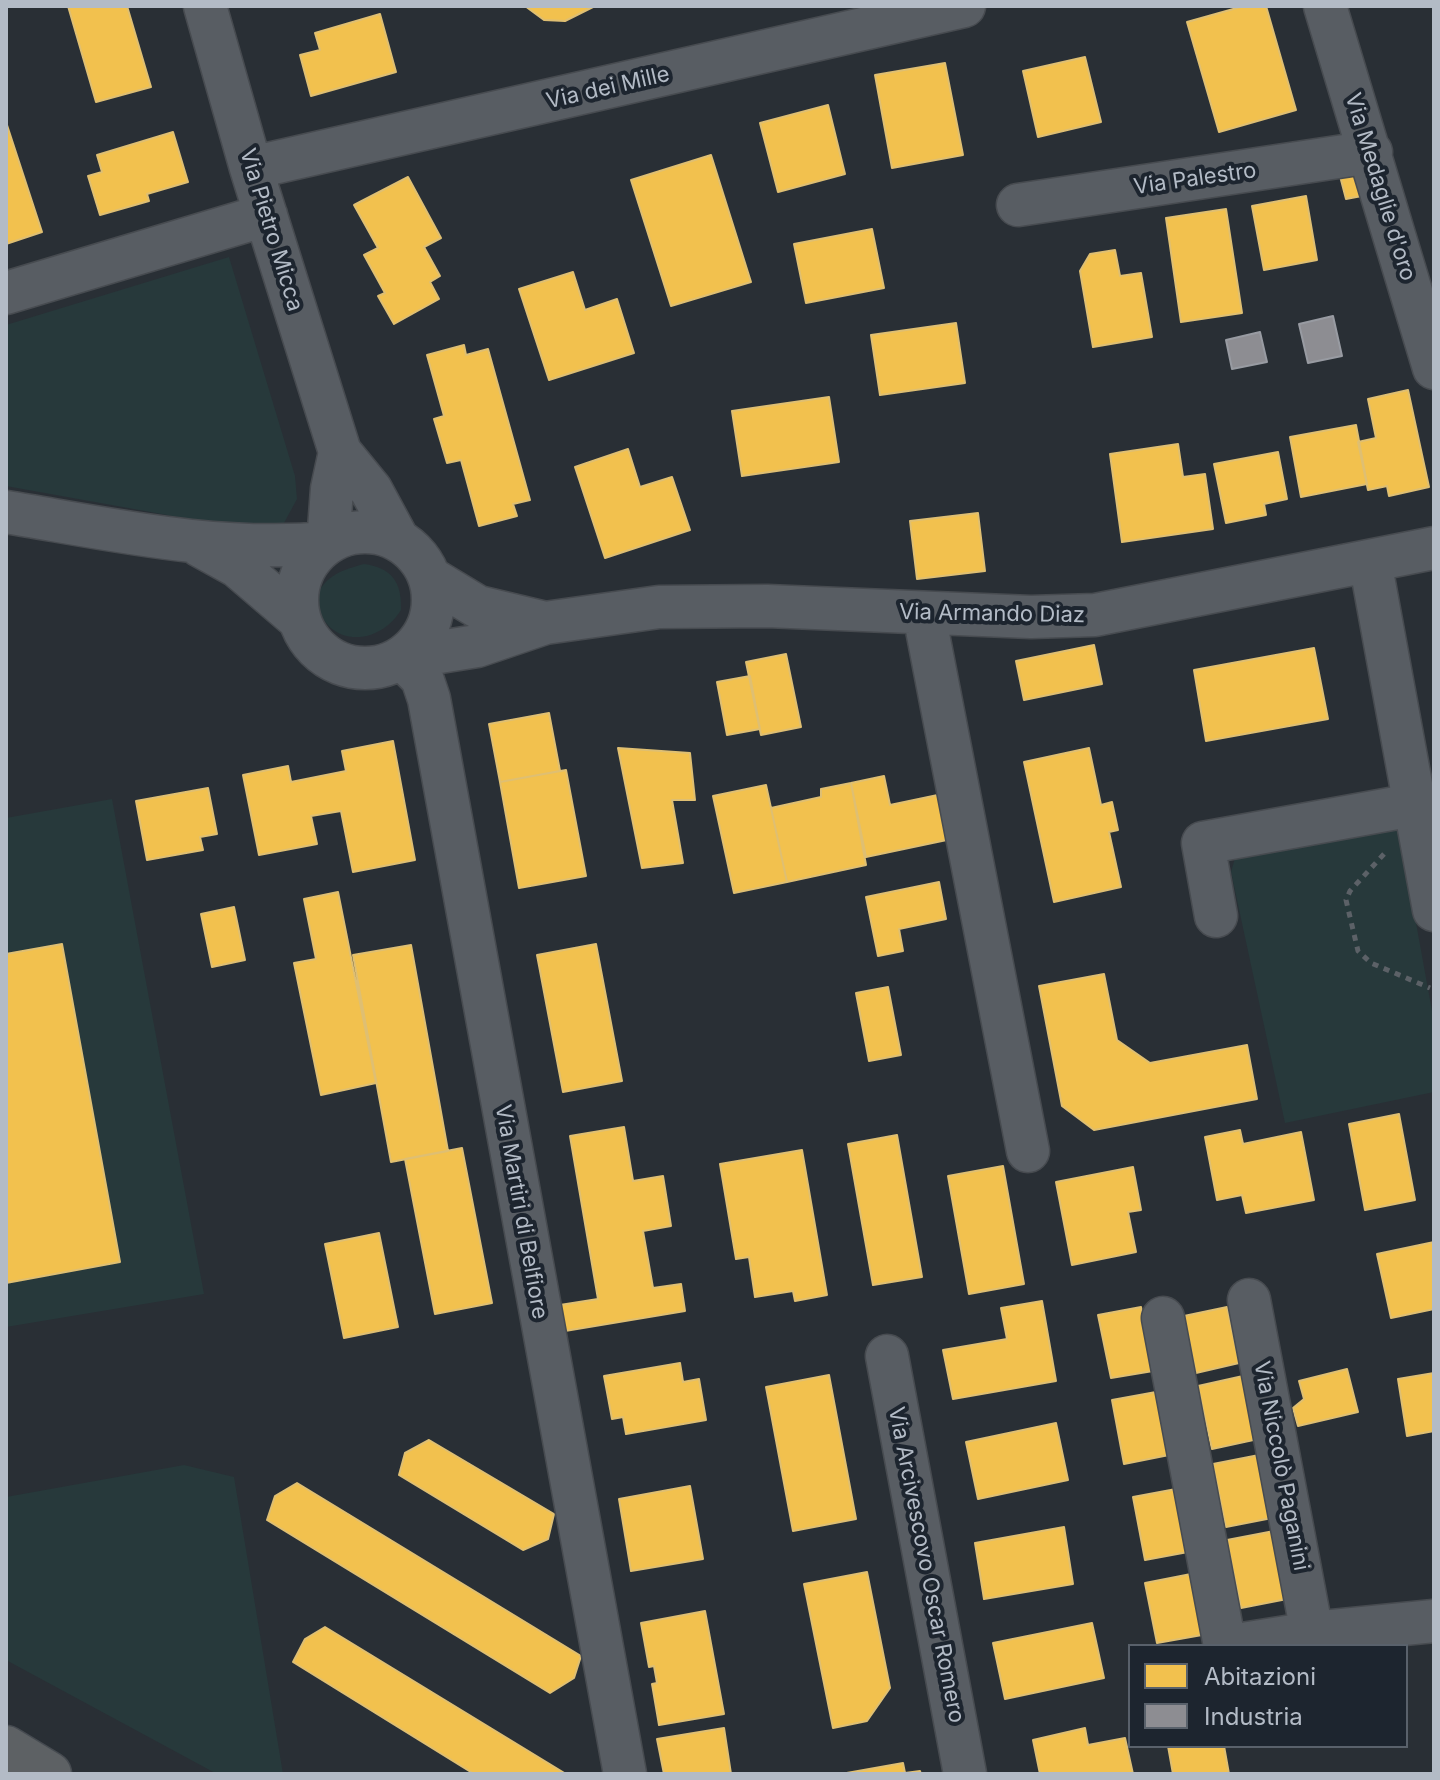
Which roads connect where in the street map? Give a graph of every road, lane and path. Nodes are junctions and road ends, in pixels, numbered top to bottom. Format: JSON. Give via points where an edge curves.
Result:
{"nodes":[{"id":1,"x":205,"y":6,"type":"edge"},
{"id":2,"x":964,"y":6,"type":"edge"},
{"id":3,"x":1325,"y":6,"type":"edge"},
{"id":4,"x":1371,"y":152,"type":"junction"},
{"id":5,"x":251,"y":168,"type":"junction"},
{"id":6,"x":1018,"y":205,"type":"dead end"},
{"id":7,"x":266,"y":215,"type":"junction"},
{"id":8,"x":6,"y":293,"type":"edge"},
{"id":9,"x":1434,"y":368,"type":"edge"},
{"id":10,"x":340,"y":452,"type":"junction"},
{"id":11,"x":6,"y":512,"type":"edge"},
{"id":12,"x":398,"y":540,"type":"junction"},
{"id":13,"x":328,"y":543,"type":"junction"},
{"id":14,"x":198,"y":544,"type":"junction"},
{"id":15,"x":1434,"y":548,"type":"edge"},
{"id":16,"x":1370,"y":561,"type":"junction"},
{"id":17,"x":430,"y":578,"type":"junction"},
{"id":18,"x":924,"y":614,"type":"junction"},
{"id":19,"x":299,"y":619,"type":"junction"},
{"id":20,"x":545,"y":623,"type":"junction"},
{"id":21,"x":402,"y":658,"type":"junction"},
{"id":22,"x":1413,"y":805,"type":"junction"},
{"id":23,"x":1390,"y":848,"type":"dead end"},
{"id":24,"x":1434,"y":910,"type":"edge"},
{"id":25,"x":1216,"y":916,"type":"dead end"},
{"id":26,"x":1430,"y":988,"type":"dead end"},
{"id":27,"x":1028,"y":1151,"type":"dead end"},
{"id":28,"x":1249,"y":1300,"type":"dead end"},
{"id":29,"x":1163,"y":1318,"type":"dead end"},
{"id":30,"x":887,"y":1356,"type":"dead end"},
{"id":31,"x":1434,"y":1621,"type":"edge"},
{"id":32,"x":1312,"y":1633,"type":"junction"},
{"id":33,"x":1227,"y":1644,"type":"edge"},
{"id":34,"x":1240,"y":1644,"type":"edge"},
{"id":35,"x":6,"y":1748,"type":"edge"},
{"id":36,"x":49,"y":1774,"type":"edge"},
{"id":37,"x":625,"y":1774,"type":"edge"},
{"id":38,"x":965,"y":1774,"type":"edge"}],
"edges":[{"from":1,"to":5,"type":"street","name":"Via Pietro Micca"},
{"from":2,"to":5,"type":"street","name":"Via dei Mille"},
{"from":3,"to":4,"type":"street","name":"Via Medaglie d'oro"},
{"from":4,"to":6,"type":"street","name":"Via Palestro"},
{"from":4,"to":9,"type":"street","name":"Via Medaglie d'oro"},
{"from":5,"to":7,"type":"street","name":"Via Pietro Micca"},
{"from":7,"to":8,"type":"street"},
{"from":7,"to":10,"type":"street","name":"Via Pietro Micca"},
{"from":10,"to":12,"type":"street","name":"Via Pietro Micca","via":[[371,490]]},
{"from":10,"to":13,"type":"street","name":"Via Pietro Micca"},
{"from":11,"to":14,"type":"street","name":"Via Armando Diaz"},
{"from":12,"to":13,"type":"street","name":"Via Armando Diaz","via":[[363,532]]},
{"from":12,"to":17,"type":"street","name":"Via Armando Diaz","via":[[412,550]]},
{"from":13,"to":14,"type":"street","name":"Via Armando Diaz"},
{"from":13,"to":19,"type":"street","via":[[304,568],[296,601]]},
{"from":14,"to":19,"type":"street","name":"Via Armando Diaz","via":[[237,566]]},
{"from":15,"to":16,"type":"street","name":"Via Armando Diaz"},
{"from":16,"to":18,"type":"street","name":"Via Armando Diaz","via":[[1095,615]]},
{"from":16,"to":22,"type":"street"},
{"from":17,"to":20,"type":"street","name":"Via Armando Diaz","via":[[478,607]]},
{"from":17,"to":21,"type":"street","via":[[430,623]]},
{"from":18,"to":20,"type":"street","name":"Via Armando Diaz","via":[[691,605]]},
{"from":18,"to":27,"type":"street"},
{"from":19,"to":21,"type":"street","name":"Via Armando Diaz","via":[[319,651],[347,667],[385,666]]},
{"from":20,"to":21,"type":"street","name":"Via Armando Diaz","via":[[477,646]]},
{"from":21,"to":37,"type":"street","name":"Via Martiri di Belfiore","via":[[422,678],[429,699]]},
{"from":22,"to":24,"type":"street"},
{"from":22,"to":25,"type":"street","via":[[1203,843]]},
{"from":23,"to":26,"type":"path","via":[[1346,900],[1358,951],[1371,963]]},
{"from":28,"to":32,"type":"street","name":"Via Niccolò Paganini"},
{"from":29,"to":33,"type":"street"},
{"from":30,"to":38,"type":"street","name":"Via Arcivescovo Oscar Romero"},
{"from":31,"to":32,"type":"street"},
{"from":32,"to":34,"type":"street"},
{"from":35,"to":36,"type":"highway"}]}
